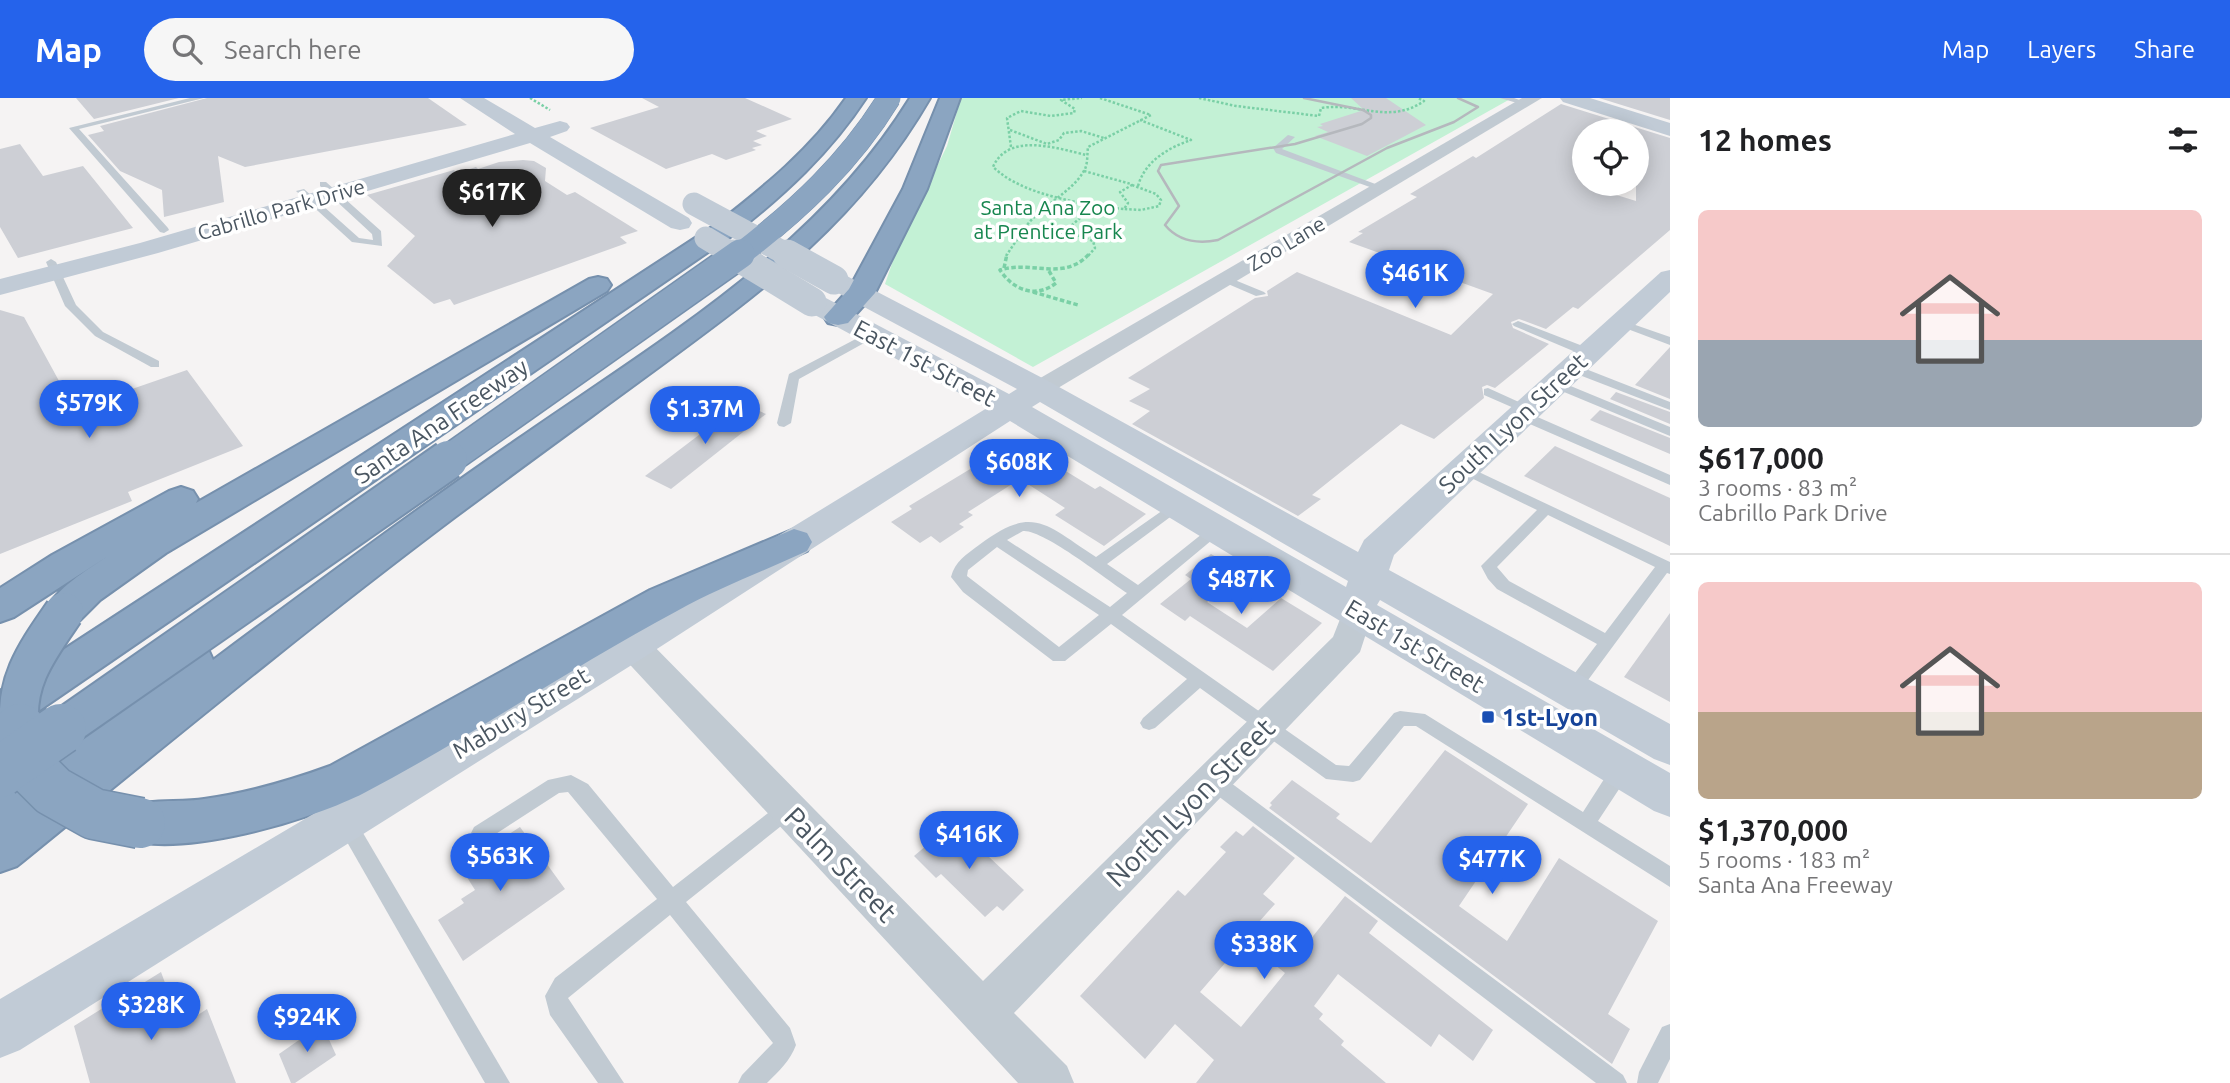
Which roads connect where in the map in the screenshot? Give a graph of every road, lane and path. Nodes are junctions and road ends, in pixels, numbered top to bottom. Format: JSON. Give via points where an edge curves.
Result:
{"nodes":[{"id":1,"x":200,"y":98,"type":"edge"},
{"id":2,"x":470,"y":98,"type":"edge"},
{"id":3,"x":508,"y":98,"type":"edge"},
{"id":4,"x":856,"y":98,"type":"edge"},
{"id":5,"x":877,"y":98,"type":"edge"},
{"id":6,"x":889,"y":98,"type":"edge"},
{"id":7,"x":920,"y":98,"type":"edge"},
{"id":8,"x":950,"y":98,"type":"edge"},
{"id":9,"x":1082,"y":98,"type":"edge"},
{"id":10,"x":1100,"y":98,"type":"edge"},
{"id":11,"x":1199,"y":98,"type":"edge"},
{"id":12,"x":1418,"y":98,"type":"edge"},
{"id":13,"x":1570,"y":98,"type":"edge"},
{"id":14,"x":1520,"y":100,"type":"edge"},
{"id":15,"x":1140,"y":120,"type":"junction"},
{"id":16,"x":540,"y":128,"type":"junction"},
{"id":17,"x":1669,"y":129,"type":"edge"},
{"id":18,"x":1010,"y":130,"type":"junction"},
{"id":19,"x":1292,"y":137,"type":"dead end"},
{"id":20,"x":1104,"y":138,"type":"junction"},
{"id":21,"x":584,"y":141,"type":"dead end"},
{"id":22,"x":824,"y":142,"type":"junction"},
{"id":23,"x":1011,"y":146,"type":"junction"},
{"id":24,"x":1086,"y":155,"type":"junction"},
{"id":25,"x":1084,"y":171,"type":"junction"},
{"id":26,"x":1132,"y":185,"type":"junction"},
{"id":27,"x":1138,"y":186,"type":"junction"},
{"id":28,"x":1381,"y":188,"type":"junction"},
{"id":29,"x":317,"y":192,"type":"junction"},
{"id":30,"x":1056,"y":197,"type":"junction"},
{"id":31,"x":680,"y":204,"type":"junction"},
{"id":32,"x":1094,"y":206,"type":"junction"},
{"id":33,"x":1124,"y":209,"type":"junction"},
{"id":34,"x":164,"y":230,"type":"junction"},
{"id":35,"x":1023,"y":232,"type":"junction"},
{"id":36,"x":1069,"y":232,"type":"junction"},
{"id":37,"x":54,"y":268,"type":"junction"},
{"id":38,"x":1004,"y":268,"type":"junction"},
{"id":39,"x":1049,"y":271,"type":"junction"},
{"id":40,"x":0,"y":276,"type":"edge"},
{"id":41,"x":1225,"y":279,"type":"junction"},
{"id":42,"x":1668,"y":283,"type":"edge"},
{"id":43,"x":0,"y":286,"type":"edge"},
{"id":44,"x":1028,"y":291,"type":"junction"},
{"id":45,"x":861,"y":293,"type":"junction"},
{"id":46,"x":1260,"y":295,"type":"dead end"},
{"id":47,"x":1078,"y":305,"type":"dead end"},
{"id":48,"x":838,"y":317,"type":"junction"},
{"id":49,"x":1621,"y":323,"type":"junction"},
{"id":50,"x":1517,"y":324,"type":"dead end"},
{"id":51,"x":871,"y":335,"type":"junction"},
{"id":52,"x":1670,"y":341,"type":"edge"},
{"id":53,"x":155,"y":364,"type":"dead end"},
{"id":54,"x":1573,"y":368,"type":"junction"},
{"id":55,"x":1039,"y":389,"type":"junction"},
{"id":56,"x":1488,"y":392,"type":"dead end"},
{"id":57,"x":412,"y":393,"type":"junction"},
{"id":58,"x":1670,"y":405,"type":"edge"},
{"id":59,"x":1009,"y":407,"type":"junction"},
{"id":60,"x":1525,"y":412,"type":"junction"},
{"id":61,"x":784,"y":423,"type":"dead end"},
{"id":62,"x":1670,"y":432,"type":"edge"},
{"id":63,"x":1464,"y":469,"type":"junction"},
{"id":64,"x":1670,"y":480,"type":"edge"},
{"id":65,"x":1176,"y":506,"type":"junction"},
{"id":66,"x":1546,"y":509,"type":"junction"},
{"id":67,"x":442,"y":510,"type":"junction"},
{"id":68,"x":1217,"y":530,"type":"junction"},
{"id":69,"x":998,"y":541,"type":"junction"},
{"id":70,"x":794,"y":542,"type":"junction"},
{"id":71,"x":65,"y":564,"type":"junction"},
{"id":72,"x":1096,"y":564,"type":"junction"},
{"id":73,"x":1667,"y":567,"type":"edge"},
{"id":74,"x":0,"y":591,"type":"edge"},
{"id":75,"x":1137,"y":592,"type":"junction"},
{"id":76,"x":1363,"y":594,"type":"junction"},
{"id":77,"x":0,"y":607,"type":"edge"},
{"id":78,"x":1110,"y":615,"type":"junction"},
{"id":79,"x":1606,"y":641,"type":"junction"},
{"id":80,"x":632,"y":645,"type":"junction"},
{"id":81,"x":1200,"y":678,"type":"junction"},
{"id":82,"x":1572,"y":690,"type":"junction"},
{"id":83,"x":0,"y":714,"type":"edge"},
{"id":84,"x":1149,"y":723,"type":"dead end"},
{"id":85,"x":1266,"y":725,"type":"junction"},
{"id":86,"x":0,"y":746,"type":"edge"},
{"id":87,"x":1670,"y":746,"type":"edge"},
{"id":88,"x":1622,"y":768,"type":"junction"},
{"id":89,"x":0,"y":772,"type":"edge"},
{"id":90,"x":1212,"y":780,"type":"junction"},
{"id":91,"x":1670,"y":797,"type":"edge"},
{"id":92,"x":0,"y":804,"type":"edge"},
{"id":93,"x":788,"y":808,"type":"junction"},
{"id":94,"x":345,"y":820,"type":"junction"},
{"id":95,"x":1586,"y":824,"type":"junction"},
{"id":96,"x":481,"y":833,"type":"dead end"},
{"id":97,"x":0,"y":850,"type":"edge"},
{"id":98,"x":1670,"y":877,"type":"edge"},
{"id":99,"x":674,"y":901,"type":"junction"},
{"id":100,"x":983,"y":1013,"type":"junction"},
{"id":101,"x":0,"y":1030,"type":"edge"},
{"id":102,"x":1670,"y":1035,"type":"edge"},
{"id":103,"x":1647,"y":1080,"type":"dead end"},
{"id":104,"x":498,"y":1083,"type":"edge"},
{"id":105,"x":612,"y":1083,"type":"edge"},
{"id":106,"x":750,"y":1083,"type":"edge"},
{"id":107,"x":1050,"y":1083,"type":"edge"},
{"id":108,"x":1615,"y":1083,"type":"edge"}],
"edges":[{"from":1,"to":34,"type":"lane","via":[[74,128]]},
{"from":2,"to":16,"type":"main road","name":"East 1st Street"},
{"from":3,"to":16,"type":"main road","name":"East 1st Street"},
{"from":4,"to":22,"type":"highway","name":"Santa Ana Freeway"},
{"from":5,"to":86,"type":"highway","bridge":true,"via":[[866,118],[819,173],[686,282]]},
{"from":6,"to":89,"type":"highway","bridge":true,"via":[[878,120],[830,175],[776,227]]},
{"from":7,"to":67,"type":"highway","via":[[904,127],[855,190],[799,248]]},
{"from":8,"to":45,"type":"highway","via":[[915,190]]},
{"from":9,"to":18,"type":"path","via":[[1061,100],[1075,109],[1074,113],[1045,115],[1018,110],[1007,118]]},
{"from":10,"to":15,"type":"path","via":[[1151,115]]},
{"from":11,"to":12,"type":"path","via":[[1320,116],[1321,108],[1345,103],[1387,113],[1412,109],[1424,101]]},
{"from":13,"to":17,"type":"main road"},
{"from":14,"to":28,"type":"street","name":"Zoo Lane"},
{"from":15,"to":20,"type":"path"},
{"from":15,"to":27,"type":"path","via":[[1191,140],[1154,159]]},
{"from":16,"to":21,"type":"main road","name":"East 1st Street"},
{"from":16,"to":29,"type":"main road","name":"Cabrillo Park Drive"},
{"from":16,"to":31,"type":"main road","name":"East 1st Street"},
{"from":18,"to":20,"type":"path","via":[[1043,144],[1055,143],[1072,131]]},
{"from":18,"to":23,"type":"path"},
{"from":19,"to":28,"type":"lane","via":[[1277,148],[1279,151]]},
{"from":20,"to":24,"type":"path","via":[[1088,147]]},
{"from":22,"to":57,"type":"highway","via":[[770,165],[613,276]]},
{"from":22,"to":83,"type":"highway","name":"Santa Ana Freeway","via":[[724,230]]},
{"from":23,"to":24,"type":"path"},
{"from":23,"to":30,"type":"path","via":[[995,158],[993,167],[1000,175]]},
{"from":24,"to":25,"type":"path"},
{"from":25,"to":26,"type":"path"},
{"from":25,"to":30,"type":"path"},
{"from":26,"to":27,"type":"path"},
{"from":26,"to":33,"type":"path","via":[[1119,192],[1128,202]]},
{"from":27,"to":33,"type":"path","via":[[1156,194],[1161,200],[1158,206]]},
{"from":28,"to":41,"type":"street","name":"Zoo Lane"},
{"from":29,"to":29,"type":"lane","via":[[356,240],[378,244],[377,233]]},
{"from":29,"to":34,"type":"main road","name":"Cabrillo Park Drive"},
{"from":29,"to":37,"type":"main road","name":"Cabrillo Park Drive"},
{"from":30,"to":32,"type":"path"},
{"from":30,"to":35,"type":"path"},
{"from":31,"to":45,"type":"main road","name":"East 1st Street","bridge":true},
{"from":31,"to":48,"type":"main road","name":"East 1st Street","bridge":true,"via":[[811,302]]},
{"from":32,"to":33,"type":"path"},
{"from":32,"to":36,"type":"path"},
{"from":34,"to":37,"type":"main road","name":"Cabrillo Park Drive"},
{"from":35,"to":36,"type":"path","via":[[1049,239]]},
{"from":35,"to":38,"type":"path","via":[[1006,256]]},
{"from":36,"to":39,"type":"path","via":[[1093,241],[1095,248],[1078,267]]},
{"from":37,"to":40,"type":"main road","name":"Cabrillo Park Drive"},
{"from":37,"to":43,"type":"main road","name":"Cabrillo Park Drive"},
{"from":37,"to":53,"type":"lane","via":[[71,306],[99,334]]},
{"from":38,"to":39,"type":"path","via":[[1022,265]]},
{"from":38,"to":44,"type":"path","via":[[1000,270],[1014,288]]},
{"from":39,"to":44,"type":"path","via":[[1056,283],[1051,288]]},
{"from":41,"to":46,"type":"lane"},
{"from":41,"to":55,"type":"street","name":"Zoo Lane"},
{"from":42,"to":49,"type":"main road","name":"South Lyon Street"},
{"from":44,"to":47,"type":"path"},
{"from":45,"to":48,"type":"highway"},
{"from":45,"to":55,"type":"main road","name":"East 1st Street"},
{"from":48,"to":51,"type":"main road","name":"East 1st Street"},
{"from":49,"to":52,"type":"lane"},
{"from":49,"to":54,"type":"main road","name":"South Lyon Street"},
{"from":50,"to":54,"type":"lane"},
{"from":51,"to":59,"type":"main road","name":"East 1st Street"},
{"from":51,"to":61,"type":"lane","via":[[793,377]]},
{"from":54,"to":58,"type":"lane"},
{"from":54,"to":60,"type":"main road","name":"South Lyon Street"},
{"from":54,"to":62,"type":"lane"},
{"from":55,"to":59,"type":"main road","name":"Mabury Street"},
{"from":55,"to":76,"type":"main road","name":"East 1st Street"},
{"from":56,"to":60,"type":"lane"},
{"from":57,"to":70,"type":"highway","bridge":true,"via":[[153,544],[86,590],[64,612],[22,682],[18,718],[24,762],[53,791],[94,814],[140,823],[198,821],[299,798],[346,780],[664,600]]},
{"from":57,"to":71,"type":"highway","via":[[340,418],[161,509]]},
{"from":59,"to":65,"type":"main road","name":"East 1st Street"},
{"from":59,"to":70,"type":"main road","name":"Mabury Street"},
{"from":60,"to":63,"type":"main road","name":"South Lyon Street"},
{"from":60,"to":64,"type":"lane"},
{"from":63,"to":66,"type":"lane"},
{"from":63,"to":76,"type":"main road","name":"South Lyon Street","via":[[1377,549]]},
{"from":65,"to":68,"type":"main road","name":"East 1st Street"},
{"from":65,"to":72,"type":"lane"},
{"from":66,"to":73,"type":"lane"},
{"from":66,"to":79,"type":"lane","via":[[1489,566],[1493,575],[1503,585]]},
{"from":67,"to":92,"type":"highway","via":[[347,547]]},
{"from":67,"to":97,"type":"highway"},
{"from":68,"to":75,"type":"lane"},
{"from":68,"to":76,"type":"main road","name":"East 1st Street"},
{"from":69,"to":72,"type":"lane","via":[[1027,525]]},
{"from":69,"to":78,"type":"lane"},
{"from":69,"to":78,"type":"lane","via":[[961,567],[959,577],[1059,656]]},
{"from":70,"to":80,"type":"main road","name":"Mabury Street"},
{"from":71,"to":74,"type":"highway"},
{"from":71,"to":77,"type":"highway"},
{"from":72,"to":75,"type":"lane"},
{"from":73,"to":79,"type":"lane"},
{"from":75,"to":78,"type":"lane"},
{"from":76,"to":82,"type":"main road","name":"East 1st Street"},
{"from":76,"to":85,"type":"street","name":"North Lyon Street","via":[[1348,643]]},
{"from":76,"to":88,"type":"main road","name":"East 1st Street"},
{"from":78,"to":81,"type":"lane"},
{"from":79,"to":82,"type":"lane"},
{"from":80,"to":93,"type":"street","name":"Palm Street"},
{"from":80,"to":94,"type":"main road","name":"Mabury Street"},
{"from":81,"to":84,"type":"lane"},
{"from":81,"to":85,"type":"lane"},
{"from":82,"to":87,"type":"main road","name":"East 1st Street"},
{"from":85,"to":90,"type":"street","name":"North Lyon Street"},
{"from":85,"to":95,"type":"lane","via":[[1334,773],[1353,774],[1400,718],[1419,719]]},
{"from":88,"to":91,"type":"main road","name":"East 1st Street"},
{"from":88,"to":95,"type":"lane"},
{"from":90,"to":100,"type":"street","name":"North Lyon Street"},
{"from":90,"to":108,"type":"lane"},
{"from":93,"to":99,"type":"lane"},
{"from":93,"to":100,"type":"street","name":"Palm Street"},
{"from":94,"to":101,"type":"main road","name":"Mabury Street"},
{"from":94,"to":104,"type":"lane"},
{"from":95,"to":98,"type":"lane"},
{"from":96,"to":99,"type":"lane","via":[[555,786],[571,783]]},
{"from":99,"to":105,"type":"lane","via":[[556,996],[558,1007]]},
{"from":99,"to":106,"type":"lane","via":[[782,1036],[785,1045],[778,1056]]},
{"from":100,"to":107,"type":"street","name":"Palm Street"},
{"from":102,"to":103,"type":"lane"}]}
